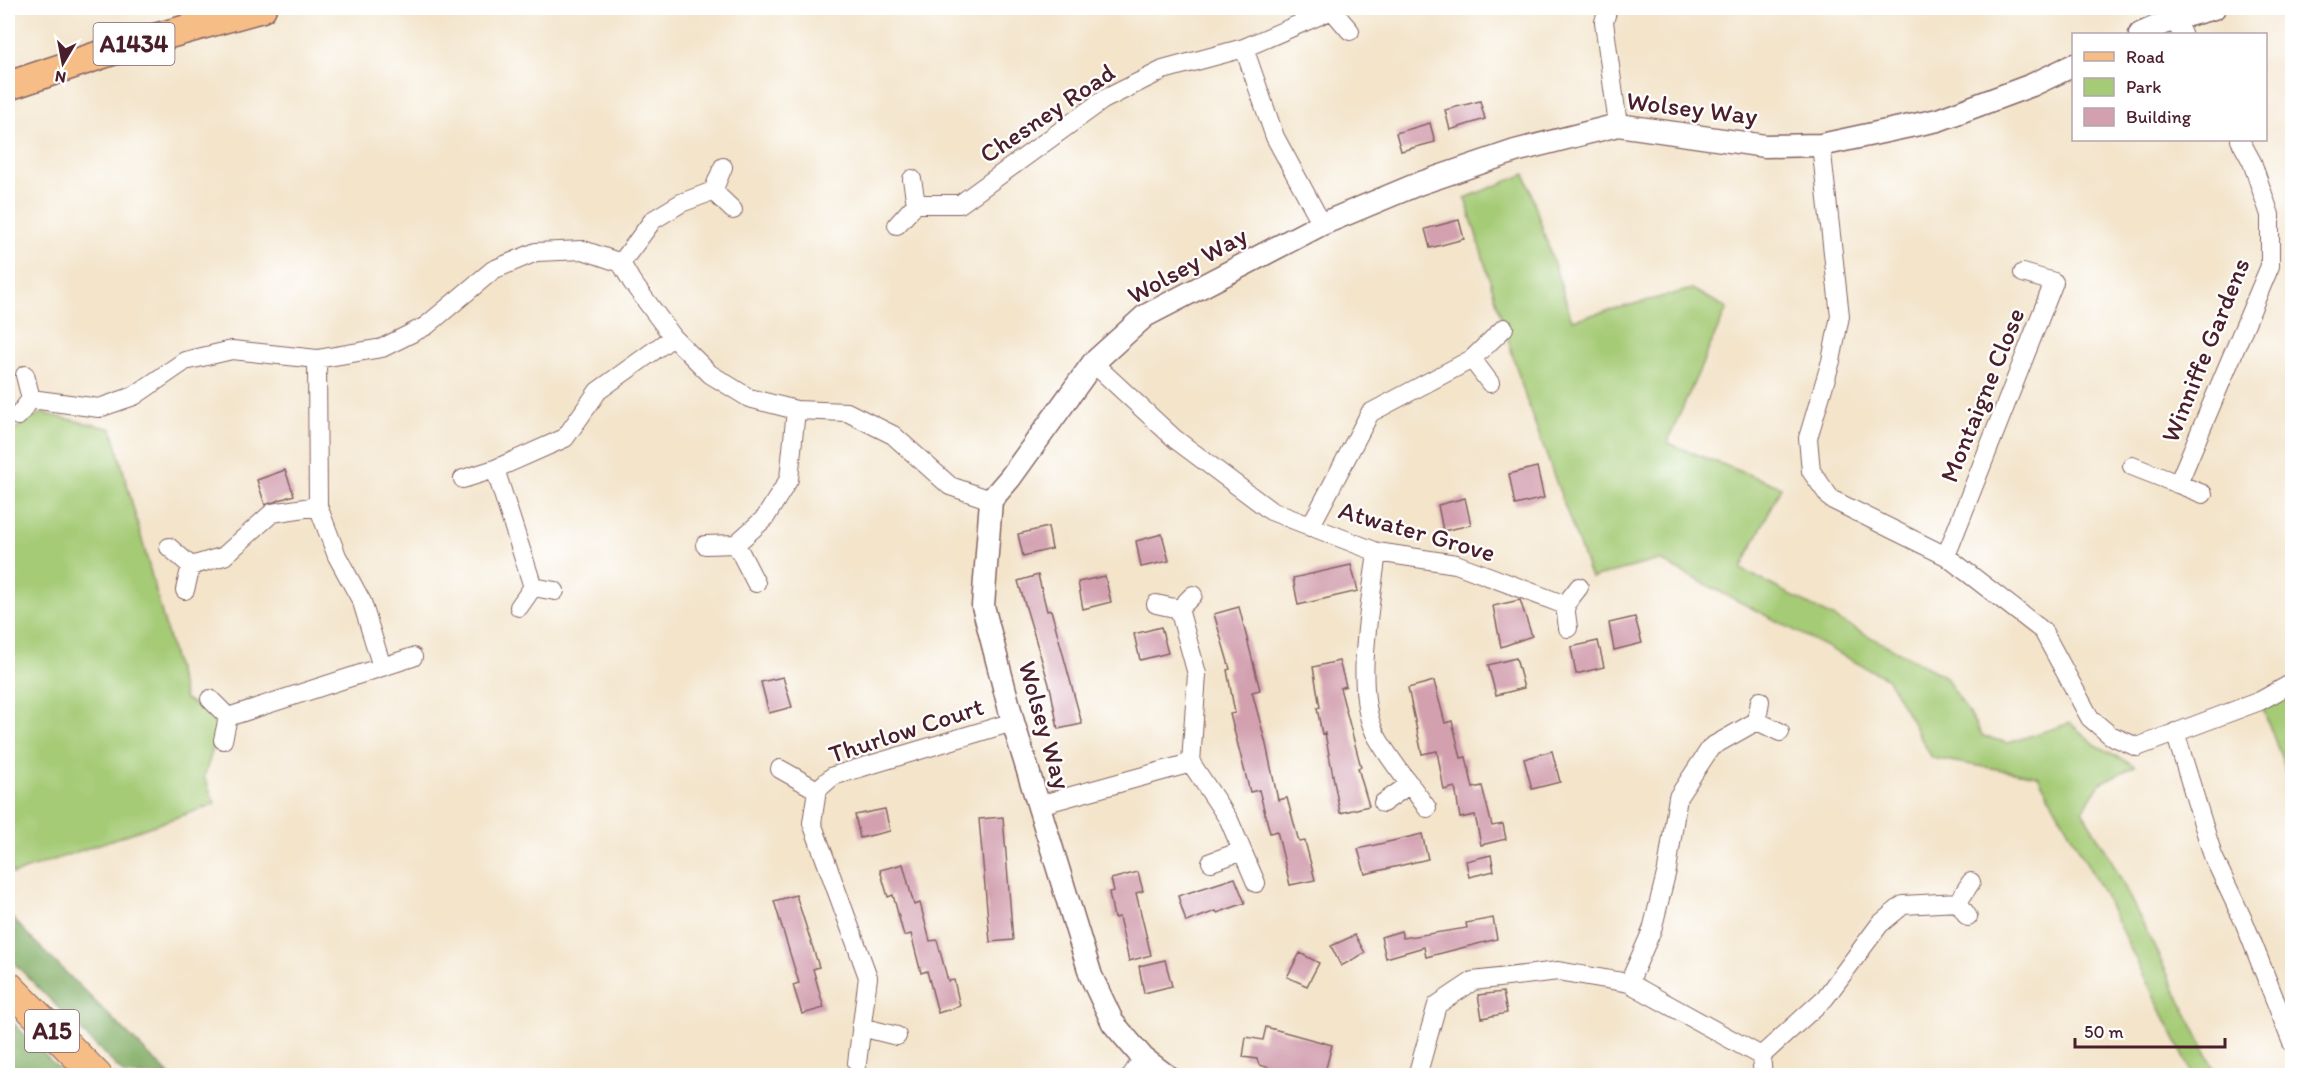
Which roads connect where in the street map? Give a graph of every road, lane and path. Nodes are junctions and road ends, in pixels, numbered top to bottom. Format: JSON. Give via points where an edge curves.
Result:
{"nodes":[{"id":1,"x":262,"y":8,"type":"edge"},
{"id":2,"x":1608,"y":8,"type":"edge"},
{"id":3,"x":2214,"y":8,"type":"edge"},
{"id":4,"x":1333,"y":9,"type":"edge"},
{"id":5,"x":2178,"y":27,"type":"edge"},
{"id":6,"x":1350,"y":31,"type":"dead end"},
{"id":7,"x":2145,"y":33,"type":"edge"},
{"id":8,"x":1244,"y":48,"type":"junction"},
{"id":9,"x":2072,"y":65,"type":"edge"},
{"id":10,"x":8,"y":86,"type":"edge"},
{"id":11,"x":1618,"y":125,"type":"junction"},
{"id":12,"x":2241,"y":141,"type":"edge"},
{"id":13,"x":1821,"y":144,"type":"junction"},
{"id":14,"x":723,"y":167,"type":"dead end"},
{"id":15,"x":912,"y":179,"type":"dead end"},
{"id":16,"x":713,"y":191,"type":"junction"},
{"id":17,"x":916,"y":204,"type":"junction"},
{"id":18,"x":733,"y":210,"type":"dead end"},
{"id":19,"x":1322,"y":224,"type":"junction"},
{"id":20,"x":897,"y":225,"type":"dead end"},
{"id":21,"x":621,"y":263,"type":"junction"},
{"id":22,"x":2023,"y":273,"type":"dead end"},
{"id":23,"x":1504,"y":328,"type":"dead end"},
{"id":24,"x":673,"y":337,"type":"junction"},
{"id":25,"x":317,"y":359,"type":"junction"},
{"id":26,"x":1472,"y":359,"type":"junction"},
{"id":27,"x":1093,"y":363,"type":"junction"},
{"id":28,"x":25,"y":375,"type":"dead end"},
{"id":29,"x":1490,"y":383,"type":"dead end"},
{"id":30,"x":31,"y":399,"type":"junction"},
{"id":31,"x":796,"y":410,"type":"junction"},
{"id":32,"x":18,"y":416,"type":"dead end"},
{"id":33,"x":2132,"y":466,"type":"dead end"},
{"id":34,"x":495,"y":469,"type":"junction"},
{"id":35,"x":463,"y":479,"type":"dead end"},
{"id":36,"x":2178,"y":484,"type":"junction"},
{"id":37,"x":2203,"y":494,"type":"dead end"},
{"id":38,"x":992,"y":500,"type":"junction"},
{"id":39,"x":318,"y":506,"type":"junction"},
{"id":40,"x":1311,"y":527,"type":"junction"},
{"id":41,"x":736,"y":544,"type":"junction"},
{"id":42,"x":705,"y":545,"type":"dead end"},
{"id":43,"x":169,"y":547,"type":"dead end"},
{"id":44,"x":1377,"y":552,"type":"junction"},
{"id":45,"x":1946,"y":556,"type":"junction"},
{"id":46,"x":191,"y":566,"type":"junction"},
{"id":47,"x":756,"y":583,"type":"dead end"},
{"id":48,"x":533,"y":587,"type":"junction"},
{"id":49,"x":1579,"y":587,"type":"dead end"},
{"id":50,"x":185,"y":590,"type":"dead end"},
{"id":51,"x":555,"y":591,"type":"dead end"},
{"id":52,"x":1193,"y":595,"type":"dead end"},
{"id":53,"x":1156,"y":604,"type":"dead end"},
{"id":54,"x":1565,"y":605,"type":"junction"},
{"id":55,"x":519,"y":607,"type":"dead end"},
{"id":56,"x":1179,"y":609,"type":"junction"},
{"id":57,"x":1568,"y":628,"type":"dead end"},
{"id":58,"x":413,"y":657,"type":"dead end"},
{"id":59,"x":382,"y":667,"type":"junction"},
{"id":60,"x":2292,"y":683,"type":"edge"},
{"id":61,"x":210,"y":699,"type":"dead end"},
{"id":62,"x":1760,"y":701,"type":"dead end"},
{"id":63,"x":228,"y":717,"type":"junction"},
{"id":64,"x":1757,"y":721,"type":"junction"},
{"id":65,"x":1013,"y":722,"type":"junction"},
{"id":66,"x":1780,"y":732,"type":"dead end"},
{"id":67,"x":2175,"y":732,"type":"junction"},
{"id":68,"x":222,"y":740,"type":"dead end"},
{"id":69,"x":1191,"y":763,"type":"junction"},
{"id":70,"x":780,"y":769,"type":"dead end"},
{"id":71,"x":1410,"y":784,"type":"junction"},
{"id":72,"x":817,"y":790,"type":"junction"},
{"id":73,"x":1383,"y":803,"type":"dead end"},
{"id":74,"x":1039,"y":805,"type":"junction"},
{"id":75,"x":1427,"y":808,"type":"dead end"},
{"id":76,"x":1242,"y":851,"type":"junction"},
{"id":77,"x":1211,"y":862,"type":"dead end"},
{"id":78,"x":1971,"y":882,"type":"dead end"},
{"id":79,"x":1256,"y":883,"type":"dead end"},
{"id":80,"x":1958,"y":902,"type":"junction"},
{"id":81,"x":1968,"y":917,"type":"dead end"},
{"id":82,"x":1629,"y":983,"type":"junction"},
{"id":83,"x":8,"y":986,"type":"edge"},
{"id":84,"x":861,"y":1027,"type":"junction"},
{"id":85,"x":897,"y":1036,"type":"dead end"},
{"id":86,"x":2292,"y":1043,"type":"edge"},
{"id":87,"x":1761,"y":1056,"type":"junction"},
{"id":88,"x":857,"y":1063,"type":"dead end"},
{"id":89,"x":1137,"y":1067,"type":"edge"},
{"id":90,"x":97,"y":1076,"type":"edge"},
{"id":91,"x":1167,"y":1076,"type":"edge"},
{"id":92,"x":1417,"y":1076,"type":"edge"},
{"id":93,"x":1763,"y":1076,"type":"edge"}],
"edges":[{"from":1,"to":10,"type":"main road","number":"A1434","via":[[130,45]]},
{"from":2,"to":11,"type":"street","via":[[1604,22]]},
{"from":3,"to":5,"type":"street"},
{"from":4,"to":6,"type":"street","name":"Chesney Road"},
{"from":4,"to":8,"type":"street","name":"Chesney Road"},
{"from":5,"to":7,"type":"street"},
{"from":8,"to":17,"type":"street","name":"Chesney Road","via":[[1162,70],[1103,100],[960,204]]},
{"from":8,"to":19,"type":"street","via":[[1275,137]]},
{"from":9,"to":13,"type":"street","name":"Wolsey Way","via":[[2032,85],[1938,120]]},
{"from":11,"to":13,"type":"street","name":"Wolsey Way","via":[[1765,146]]},
{"from":11,"to":19,"type":"street","name":"Wolsey Way","via":[[1515,151],[1418,184]]},
{"from":12,"to":36,"type":"street","name":"Winniffe Gardens","via":[[2270,215],[2270,266]]},
{"from":13,"to":45,"type":"street","via":[[1840,316],[1808,438],[1811,471],[1831,499]]},
{"from":14,"to":16,"type":"street"},
{"from":15,"to":17,"type":"street"},
{"from":16,"to":18,"type":"street"},
{"from":16,"to":21,"type":"street","via":[[681,203],[653,220]]},
{"from":17,"to":20,"type":"street"},
{"from":19,"to":27,"type":"street","name":"Wolsey Way","via":[[1145,316]]},
{"from":21,"to":24,"type":"street"},
{"from":21,"to":25,"type":"street","via":[[583,250],[536,252],[493,270],[426,326],[382,348]]},
{"from":22,"to":45,"type":"street","name":"Montaigne Close","via":[[2054,282]]},
{"from":23,"to":26,"type":"street"},
{"from":24,"to":31,"type":"street","via":[[711,374],[749,398]]},
{"from":24,"to":34,"type":"street","via":[[598,391],[565,438]]},
{"from":25,"to":30,"type":"street","via":[[232,350],[185,361],[134,396],[99,408]]},
{"from":25,"to":39,"type":"street"},
{"from":26,"to":29,"type":"street"},
{"from":26,"to":40,"type":"street","via":[[1370,413]]},
{"from":27,"to":38,"type":"street","name":"Wolsey Way"},
{"from":27,"to":40,"type":"street","name":"Atwater Grove","via":[[1175,439],[1271,511]]},
{"from":28,"to":30,"type":"street"},
{"from":30,"to":32,"type":"street"},
{"from":31,"to":38,"type":"street","via":[[847,412],[893,435],[950,486]]},
{"from":31,"to":41,"type":"street","via":[[789,479],[765,518]]},
{"from":33,"to":36,"type":"street"},
{"from":34,"to":35,"type":"street"},
{"from":34,"to":48,"type":"street"},
{"from":36,"to":37,"type":"street","name":"Winniffe Gardens"},
{"from":38,"to":65,"type":"street","name":"Wolsey Way","via":[[983,606]]},
{"from":39,"to":46,"type":"street","via":[[273,513],[224,556]]},
{"from":39,"to":59,"type":"street","via":[[337,556],[362,602]]},
{"from":40,"to":44,"type":"street","name":"Atwater Grove"},
{"from":41,"to":42,"type":"street"},
{"from":41,"to":47,"type":"street"},
{"from":43,"to":46,"type":"street"},
{"from":44,"to":54,"type":"street","name":"Atwater Grove","via":[[1456,564]]},
{"from":44,"to":71,"type":"street","via":[[1364,696],[1376,735]]},
{"from":45,"to":67,"type":"street","via":[[2043,631],[2090,718],[2110,735],[2138,747]]},
{"from":46,"to":50,"type":"street"},
{"from":48,"to":51,"type":"street"},
{"from":48,"to":55,"type":"street"},
{"from":49,"to":54,"type":"street"},
{"from":52,"to":56,"type":"street"},
{"from":53,"to":56,"type":"street"},
{"from":54,"to":57,"type":"street"},
{"from":56,"to":69,"type":"street","via":[[1197,674]]},
{"from":58,"to":59,"type":"street"},
{"from":59,"to":63,"type":"street"},
{"from":60,"to":67,"type":"street","via":[[2260,701]]},
{"from":61,"to":63,"type":"street"},
{"from":62,"to":64,"type":"street"},
{"from":63,"to":68,"type":"street"},
{"from":64,"to":66,"type":"street"},
{"from":64,"to":82,"type":"street","via":[[1711,747],[1678,797],[1667,870],[1652,930]]},
{"from":65,"to":72,"type":"street","name":"Thurlow Court","via":[[833,776]]},
{"from":65,"to":74,"type":"street","name":"Wolsey Way"},
{"from":67,"to":86,"type":"street","via":[[2212,856],[2245,924]]},
{"from":69,"to":74,"type":"street"},
{"from":69,"to":76,"type":"street","via":[[1229,820]]},
{"from":70,"to":72,"type":"street","name":"Thurlow Court"},
{"from":71,"to":73,"type":"street"},
{"from":71,"to":75,"type":"street"},
{"from":72,"to":84,"type":"street","name":"Thurlow Court","via":[[812,824],[868,977]]},
{"from":74,"to":89,"type":"street","name":"Wolsey Way","via":[[1091,976]]},
{"from":76,"to":77,"type":"street"},
{"from":76,"to":79,"type":"street"},
{"from":78,"to":80,"type":"street"},
{"from":80,"to":81,"type":"street"},
{"from":80,"to":87,"type":"street","via":[[1903,906],[1880,924],[1825,998]]},
{"from":82,"to":87,"type":"street"},
{"from":82,"to":92,"type":"street","via":[[1558,971],[1473,981],[1437,1005]]},
{"from":83,"to":90,"type":"highway","number":"A15"},
{"from":84,"to":85,"type":"street"},
{"from":84,"to":88,"type":"street","name":"Thurlow Court"},
{"from":87,"to":93,"type":"street"},
{"from":89,"to":91,"type":"street","name":"Wolsey Way"}]}
